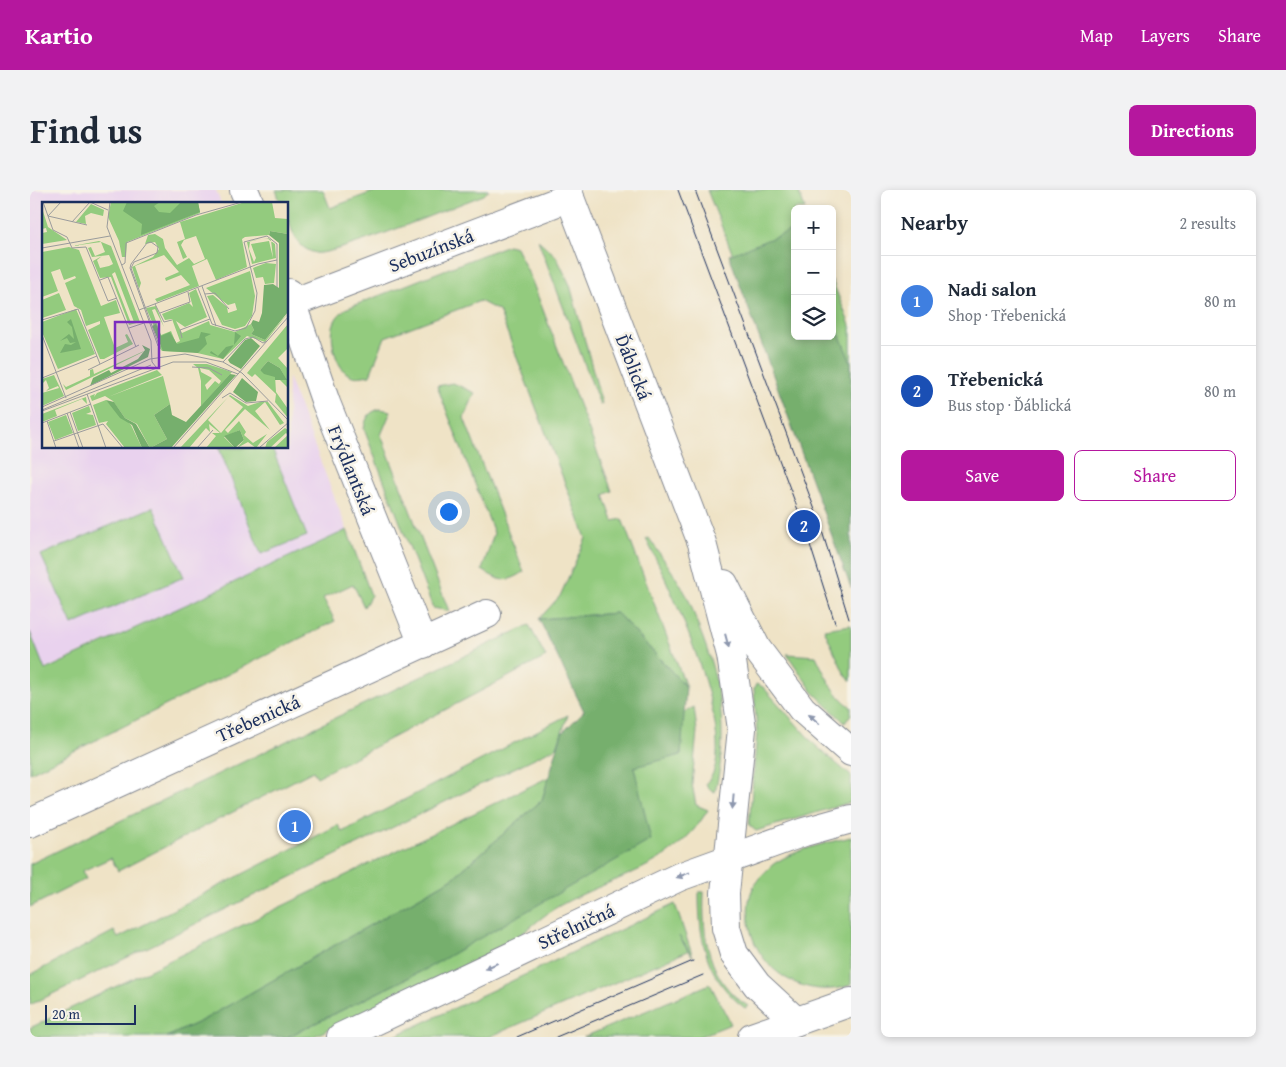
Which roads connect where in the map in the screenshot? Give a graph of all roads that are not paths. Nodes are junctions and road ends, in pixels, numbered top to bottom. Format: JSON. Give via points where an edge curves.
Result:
{"nodes":[{"id":1,"x":244,"y":190,"type":"edge"},
{"id":2,"x":568,"y":194,"type":"edge"},
{"id":3,"x":249,"y":202,"type":"edge"},
{"id":4,"x":290,"y":298,"type":"edge"},
{"id":5,"x":702,"y":543,"type":"junction"},
{"id":6,"x":487,"y":614,"type":"dead end"},
{"id":7,"x":423,"y":644,"type":"junction"},
{"id":8,"x":851,"y":752,"type":"edge"},
{"id":9,"x":851,"y":819,"type":"edge"},
{"id":10,"x":30,"y":823,"type":"edge"},
{"id":11,"x":728,"y":859,"type":"junction"},
{"id":12,"x":851,"y":1002,"type":"edge"},
{"id":13,"x":796,"y":1021,"type":"junction"},
{"id":14,"x":341,"y":1037,"type":"edge"},
{"id":15,"x":752,"y":1037,"type":"edge"}],
"edges":[{"from":1,"to":3,"type":"main road"},
{"from":2,"to":4,"type":"main road","name":"Sebuzínská"},
{"from":2,"to":5,"type":"main road","name":"Ďáblická"},
{"from":4,"to":7,"type":"main road","name":"Frýdlantská","via":[[326,403]]},
{"from":8,"to":5,"type":"main road","one_way":true,"via":[[802,709],[758,649]]},
{"from":5,"to":11,"type":"main road","one_way":true,"via":[[731,655],[742,729]]},
{"from":6,"to":7,"type":"main road","name":"Třebenická"},
{"from":7,"to":10,"type":"main road","name":"Třebenická"},
{"from":9,"to":11,"type":"main road","name":"Střelničná"},
{"from":11,"to":13,"type":"main road","via":[[726,928],[734,954],[757,985]]},
{"from":11,"to":14,"type":"main road","name":"Střelničná","one_way":true,"via":[[679,876]]},
{"from":12,"to":13,"type":"main road"},
{"from":13,"to":15,"type":"main road"}]}
